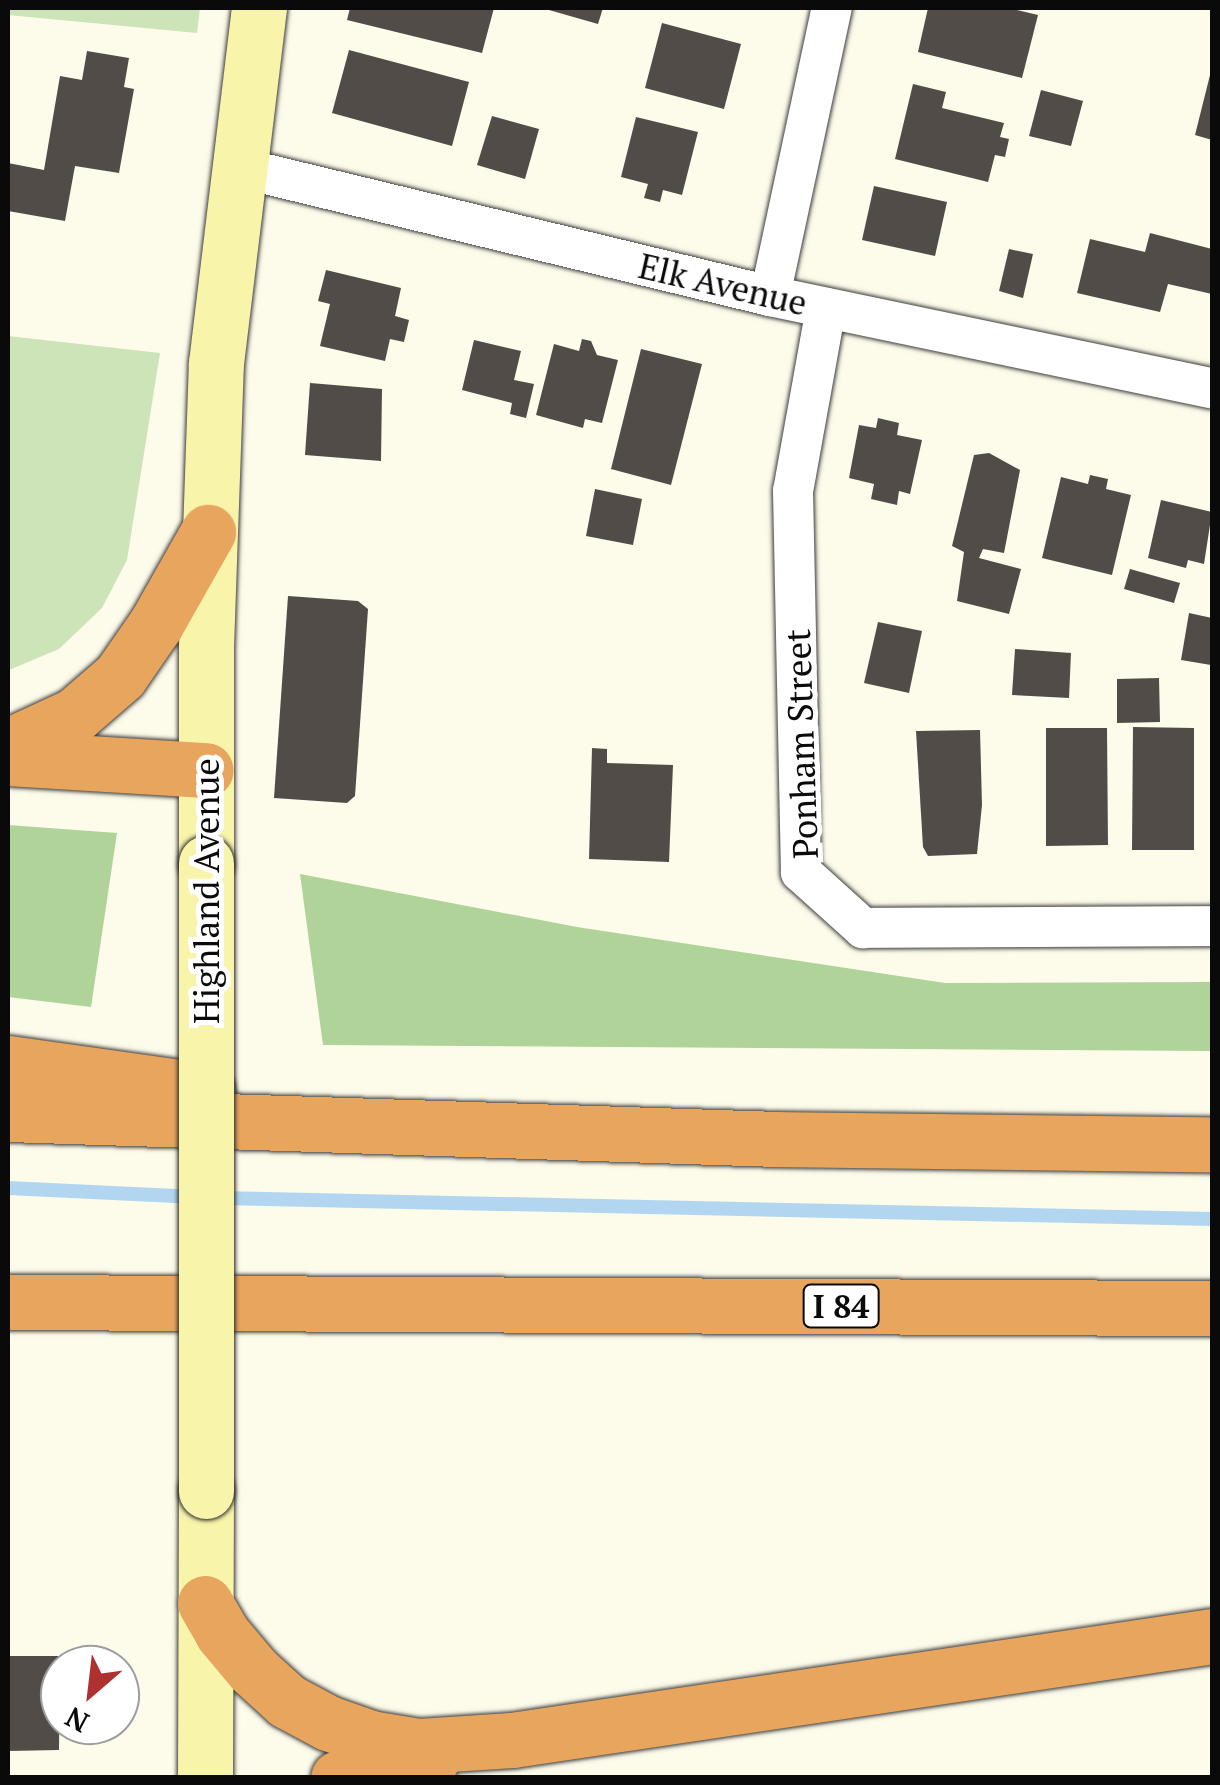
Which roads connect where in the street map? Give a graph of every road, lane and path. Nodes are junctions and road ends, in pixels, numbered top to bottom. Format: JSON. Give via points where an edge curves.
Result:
{"nodes":[{"id":1,"x":259,"y":8,"type":"edge"},
{"id":2,"x":832,"y":8,"type":"edge"},
{"id":3,"x":238,"y":167,"type":"junction"},
{"id":4,"x":770,"y":296,"type":"junction"},
{"id":5,"x":826,"y":308,"type":"junction"},
{"id":6,"x":1212,"y":388,"type":"edge"},
{"id":7,"x":208,"y":532,"type":"junction"},
{"id":8,"x":8,"y":746,"type":"edge"},
{"id":9,"x":8,"y":758,"type":"edge"},
{"id":10,"x":206,"y":770,"type":"junction"},
{"id":11,"x":1212,"y":926,"type":"edge"},
{"id":12,"x":8,"y":1063,"type":"edge"},
{"id":13,"x":8,"y":1114,"type":"edge"},
{"id":14,"x":527,"y":1133,"type":"junction"},
{"id":15,"x":1212,"y":1144,"type":"edge"},
{"id":16,"x":8,"y":1302,"type":"edge"},
{"id":17,"x":469,"y":1304,"type":"junction"},
{"id":18,"x":1212,"y":1308,"type":"edge"},
{"id":19,"x":8,"y":1326,"type":"edge"},
{"id":20,"x":205,"y":1603,"type":"junction"},
{"id":21,"x":1212,"y":1636,"type":"edge"},
{"id":22,"x":512,"y":1740,"type":"junction"},
{"id":23,"x":205,"y":1778,"type":"edge"},
{"id":24,"x":338,"y":1778,"type":"edge"}],
"edges":[{"from":1,"to":3,"type":"main road","name":"Highland Avenue"},
{"from":2,"to":4,"type":"street"},
{"from":3,"to":4,"type":"street","name":"Elk Avenue"},
{"from":3,"to":7,"type":"main road","name":"Highland Avenue","via":[[216,362]]},
{"from":4,"to":5,"type":"street","name":"Elk Avenue"},
{"from":5,"to":6,"type":"street","name":"Elk Avenue"},
{"from":5,"to":11,"type":"street","name":"Ponham Street","via":[[793,490],[802,872],[863,928]]},
{"from":7,"to":8,"type":"highway","via":[[136,656],[105,692],[49,730]]},
{"from":7,"to":10,"type":"main road","name":"Highland Avenue"},
{"from":9,"to":10,"type":"highway"},
{"from":10,"to":20,"type":"main road","name":"Highland Avenue","bridge":true},
{"from":12,"to":14,"type":"highway"},
{"from":13,"to":14,"type":"highway"},
{"from":14,"to":15,"type":"highway"},
{"from":16,"to":17,"type":"highway","number":"I 84"},
{"from":17,"to":18,"type":"highway","number":"I 84"},
{"from":17,"to":19,"type":"highway"},
{"from":20,"to":22,"type":"highway","via":[[253,1670],[328,1723],[419,1746]]},
{"from":20,"to":23,"type":"main road","name":"Highland Avenue"},
{"from":21,"to":22,"type":"highway"},
{"from":22,"to":24,"type":"highway"}]}
